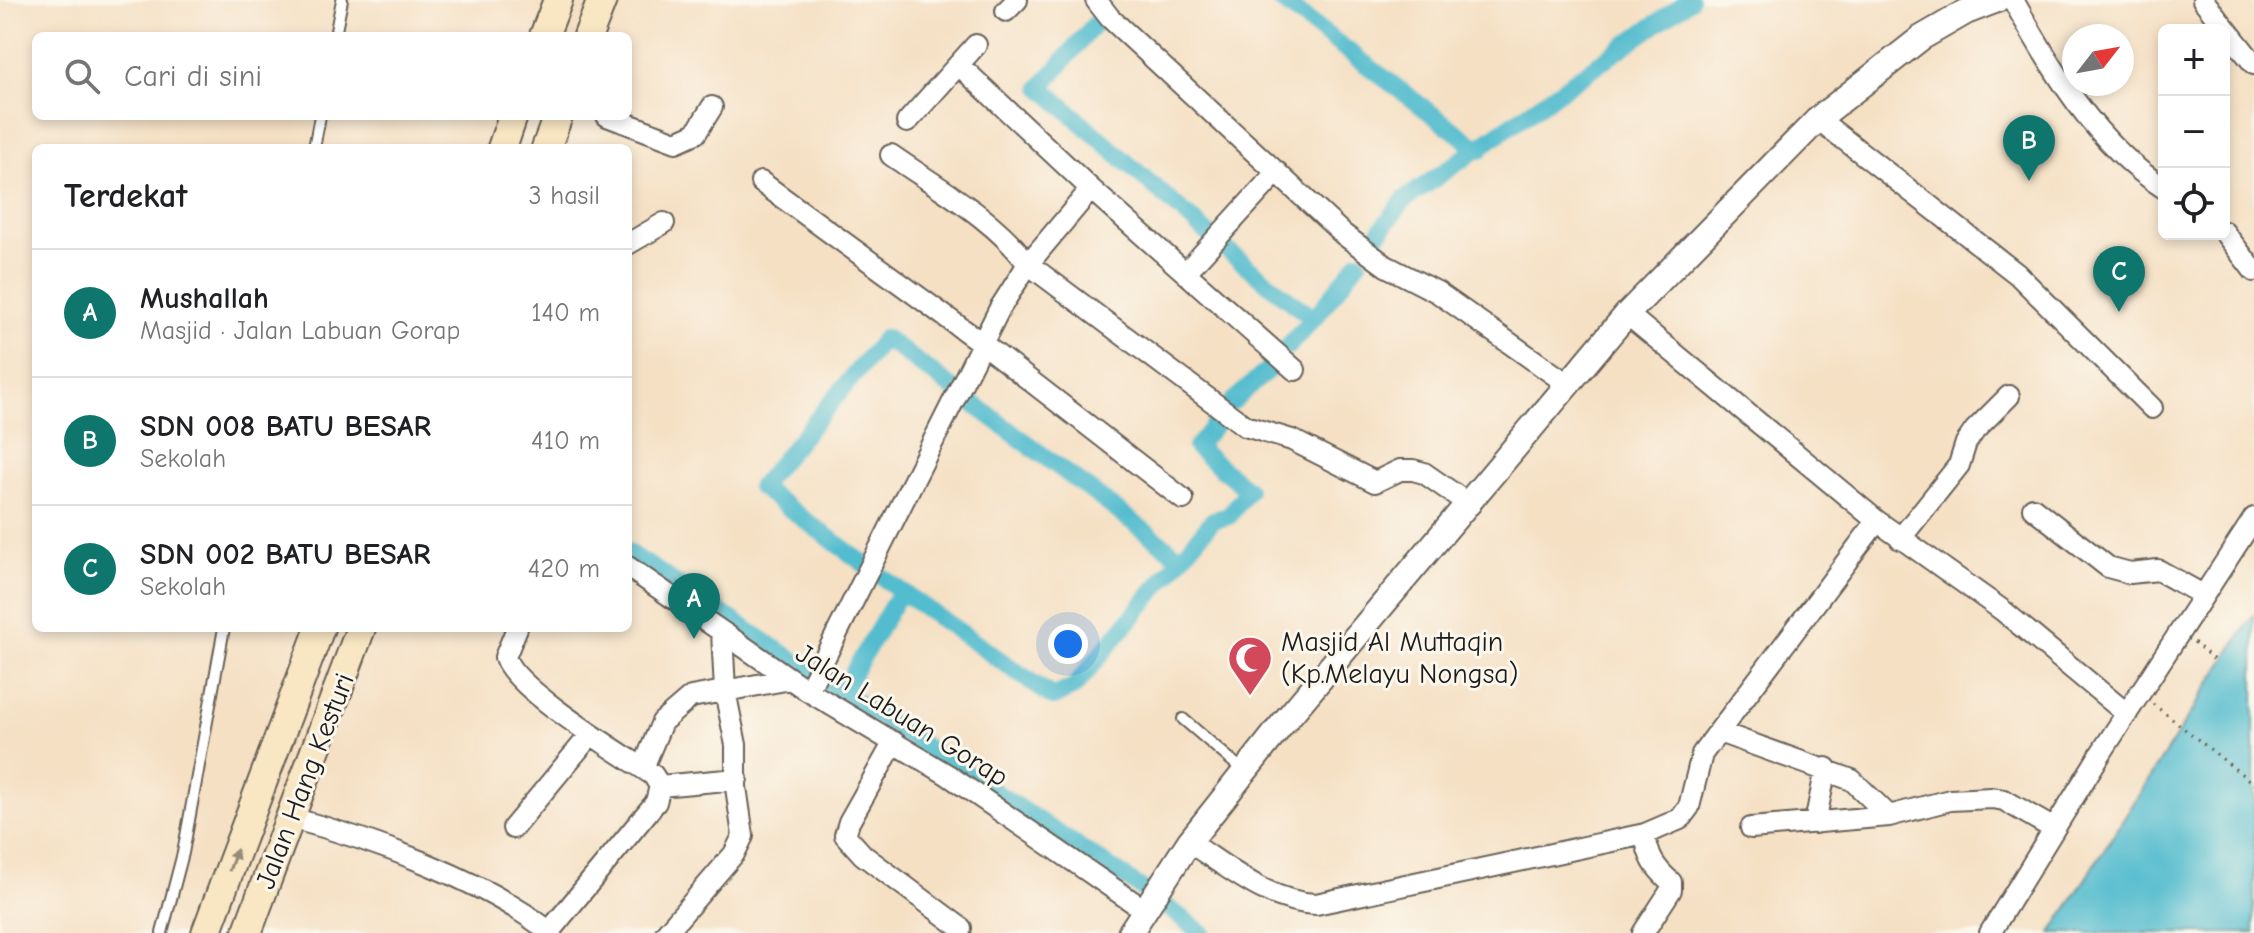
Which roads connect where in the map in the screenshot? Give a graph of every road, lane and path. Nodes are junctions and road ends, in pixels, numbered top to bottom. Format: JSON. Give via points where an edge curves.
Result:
{"nodes":[{"id":1,"x":342,"y":0,"type":"edge"},
{"id":2,"x":558,"y":0,"type":"edge"},
{"id":3,"x":602,"y":0,"type":"edge"},
{"id":4,"x":1096,"y":0,"type":"edge"},
{"id":5,"x":1997,"y":0,"type":"edge"},
{"id":6,"x":2013,"y":0,"type":"edge"},
{"id":7,"x":2203,"y":0,"type":"edge"},
{"id":8,"x":336,"y":32,"type":"edge"},
{"id":9,"x":546,"y":32,"type":"edge"},
{"id":10,"x":590,"y":32,"type":"edge"},
{"id":11,"x":976,"y":45,"type":"dead end"},
{"id":12,"x":2254,"y":64,"type":"edge"},
{"id":13,"x":960,"y":66,"type":"junction"},
{"id":14,"x":712,"y":107,"type":"dead end"},
{"id":15,"x":1818,"y":119,"type":"junction"},
{"id":16,"x":319,"y":120,"type":"edge"},
{"id":17,"x":512,"y":120,"type":"edge"},
{"id":18,"x":556,"y":120,"type":"edge"},
{"id":19,"x":618,"y":120,"type":"edge"},
{"id":20,"x":907,"y":122,"type":"dead end"},
{"id":21,"x":315,"y":144,"type":"edge"},
{"id":22,"x":503,"y":144,"type":"edge"},
{"id":23,"x":548,"y":144,"type":"edge"},
{"id":24,"x":891,"y":155,"type":"dead end"},
{"id":25,"x":1277,"y":172,"type":"junction"},
{"id":26,"x":761,"y":182,"type":"dead end"},
{"id":27,"x":2158,"y":183,"type":"edge"},
{"id":28,"x":1091,"y":189,"type":"junction"},
{"id":29,"x":664,"y":223,"type":"dead end"},
{"id":30,"x":2230,"y":240,"type":"edge"},
{"id":31,"x":632,"y":242,"type":"edge"},
{"id":32,"x":1028,"y":264,"type":"junction"},
{"id":33,"x":2254,"y":271,"type":"edge"},
{"id":34,"x":1186,"y":272,"type":"junction"},
{"id":35,"x":1627,"y":314,"type":"junction"},
{"id":36,"x":983,"y":344,"type":"junction"},
{"id":37,"x":1295,"y":370,"type":"dead end"},
{"id":38,"x":1569,"y":385,"type":"junction"},
{"id":39,"x":2009,"y":396,"type":"dead end"},
{"id":40,"x":2152,"y":408,"type":"dead end"},
{"id":41,"x":1183,"y":499,"type":"dead end"},
{"id":42,"x":1470,"y":505,"type":"junction"},
{"id":43,"x":2033,"y":508,"type":"dead end"},
{"id":44,"x":2254,"y":518,"type":"edge"},
{"id":45,"x":1877,"y":521,"type":"junction"},
{"id":46,"x":1900,"y":539,"type":"junction"},
{"id":47,"x":632,"y":570,"type":"edge"},
{"id":48,"x":2203,"y":595,"type":"junction"},
{"id":49,"x":2180,"y":630,"type":"junction"},
{"id":50,"x":223,"y":632,"type":"edge"},
{"id":51,"x":318,"y":632,"type":"edge"},
{"id":52,"x":360,"y":632,"type":"edge"},
{"id":53,"x":515,"y":632,"type":"edge"},
{"id":54,"x":722,"y":632,"type":"junction"},
{"id":55,"x":2215,"y":661,"type":"dead end"},
{"id":56,"x":807,"y":679,"type":"junction"},
{"id":57,"x":725,"y":691,"type":"junction"},
{"id":58,"x":2140,"y":694,"type":"junction"},
{"id":59,"x":2127,"y":714,"type":"junction"},
{"id":60,"x":1183,"y":719,"type":"dead end"},
{"id":61,"x":1719,"y":732,"type":"junction"},
{"id":62,"x":591,"y":734,"type":"junction"},
{"id":63,"x":894,"y":742,"type":"junction"},
{"id":64,"x":643,"y":768,"type":"junction"},
{"id":65,"x":1826,"y":768,"type":"junction"},
{"id":66,"x":1245,"y":772,"type":"junction"},
{"id":67,"x":737,"y":779,"type":"junction"},
{"id":68,"x":2254,"y":784,"type":"edge"},
{"id":69,"x":660,"y":786,"type":"junction"},
{"id":70,"x":260,"y":787,"type":"junction"},
{"id":71,"x":294,"y":810,"type":"junction"},
{"id":72,"x":1889,"y":816,"type":"junction"},
{"id":73,"x":1815,"y":823,"type":"junction"},
{"id":74,"x":513,"y":828,"type":"dead end"},
{"id":75,"x":1751,"y":828,"type":"dead end"},
{"id":76,"x":2054,"y":829,"type":"junction"},
{"id":77,"x":1645,"y":834,"type":"junction"},
{"id":78,"x":1189,"y":842,"type":"junction"},
{"id":79,"x":1148,"y":908,"type":"junction"},
{"id":80,"x":961,"y":928,"type":"dead end"},
{"id":81,"x":550,"y":932,"type":"edge"},
{"id":82,"x":162,"y":933,"type":"edge"},
{"id":83,"x":206,"y":933,"type":"edge"},
{"id":84,"x":247,"y":933,"type":"edge"},
{"id":85,"x":666,"y":933,"type":"edge"},
{"id":86,"x":1130,"y":933,"type":"edge"},
{"id":87,"x":1643,"y":933,"type":"edge"},
{"id":88,"x":1990,"y":933,"type":"edge"}],
"edges":[{"from":1,"to":8,"type":"lane"},
{"from":2,"to":9,"type":"main road"},
{"from":3,"to":10,"type":"main road"},
{"from":4,"to":25,"type":"street"},
{"from":5,"to":15,"type":"street","via":[[1921,38]]},
{"from":6,"to":27,"type":"street","via":[[2064,86],[2106,136]]},
{"from":7,"to":12,"type":"street"},
{"from":11,"to":13,"type":"street"},
{"from":13,"to":20,"type":"street"},
{"from":13,"to":28,"type":"street"},
{"from":14,"to":19,"type":"street","via":[[696,133],[676,142]]},
{"from":15,"to":35,"type":"street"},
{"from":15,"to":40,"type":"street","via":[[2017,274]]},
{"from":16,"to":21,"type":"lane"},
{"from":17,"to":22,"type":"main road"},
{"from":18,"to":23,"type":"main road"},
{"from":24,"to":32,"type":"street","via":[[995,228]]},
{"from":25,"to":34,"type":"street"},
{"from":25,"to":38,"type":"street","via":[[1386,266],[1437,292]]},
{"from":26,"to":36,"type":"street"},
{"from":28,"to":32,"type":"street"},
{"from":28,"to":34,"type":"street"},
{"from":29,"to":31,"type":"street"},
{"from":30,"to":33,"type":"street"},
{"from":32,"to":36,"type":"street"},
{"from":32,"to":42,"type":"street","via":[[1245,426],[1292,440],[1375,482],[1400,470],[1424,473]]},
{"from":34,"to":37,"type":"street"},
{"from":35,"to":38,"type":"street"},
{"from":35,"to":45,"type":"street"},
{"from":36,"to":41,"type":"street"},
{"from":36,"to":56,"type":"street"},
{"from":38,"to":42,"type":"street"},
{"from":39,"to":46,"type":"street","via":[[1975,430],[1959,465]]},
{"from":42,"to":66,"type":"street"},
{"from":43,"to":48,"type":"street","via":[[2108,567],[2130,573],[2158,570]]},
{"from":44,"to":48,"type":"street"},
{"from":45,"to":46,"type":"street"},
{"from":45,"to":61,"type":"street"},
{"from":46,"to":59,"type":"street","via":[[2002,610]]},
{"from":47,"to":54,"type":"street","name":"Jalan Labuan Gorap"},
{"from":48,"to":49,"type":"street"},
{"from":49,"to":55,"type":"path"},
{"from":49,"to":58,"type":"street"},
{"from":50,"to":82,"type":"lane","via":[[183,853]]},
{"from":51,"to":70,"type":"main road","name":"Jalan Hang Kesturi"},
{"from":52,"to":71,"type":"main road","name":"Jalan Hang Kesturi"},
{"from":53,"to":62,"type":"street","via":[[507,663]]},
{"from":54,"to":56,"type":"street","name":"Jalan Labuan Gorap"},
{"from":54,"to":57,"type":"street"},
{"from":56,"to":57,"type":"street"},
{"from":56,"to":63,"type":"street","name":"Jalan Labuan Gorap"},
{"from":57,"to":64,"type":"street","via":[[691,697],[677,706],[662,722]]},
{"from":57,"to":67,"type":"street"},
{"from":58,"to":59,"type":"street"},
{"from":58,"to":68,"type":"path"},
{"from":59,"to":76,"type":"street"},
{"from":60,"to":66,"type":"lane"},
{"from":61,"to":65,"type":"street"},
{"from":61,"to":77,"type":"street","via":[[1702,754],[1689,807],[1680,819]]},
{"from":62,"to":64,"type":"street"},
{"from":62,"to":74,"type":"street"},
{"from":63,"to":79,"type":"street","name":"Jalan Labuan Gorap"},
{"from":63,"to":80,"type":"street","via":[[845,835],[863,855]]},
{"from":64,"to":69,"type":"street"},
{"from":65,"to":72,"type":"street","via":[[1852,780]]},
{"from":65,"to":73,"type":"street"},
{"from":66,"to":78,"type":"street"},
{"from":67,"to":69,"type":"street"},
{"from":67,"to":85,"type":"street","via":[[743,836],[734,854]]},
{"from":69,"to":81,"type":"street","via":[[656,802]]},
{"from":70,"to":71,"type":"main road"},
{"from":83,"to":70,"type":"main road","name":"Jalan Hang Kesturi","one_way":true},
{"from":71,"to":81,"type":"street","via":[[469,882]]},
{"from":71,"to":84,"type":"main road","name":"Jalan Hang Kesturi"},
{"from":72,"to":73,"type":"street"},
{"from":72,"to":76,"type":"street","via":[[1950,800],[1992,798]]},
{"from":73,"to":75,"type":"street"},
{"from":76,"to":88,"type":"street"},
{"from":77,"to":78,"type":"street","via":[[1316,904],[1273,894]]},
{"from":77,"to":87,"type":"street","via":[[1647,853],[1671,882],[1671,890]]},
{"from":78,"to":79,"type":"street"},
{"from":79,"to":86,"type":"street"}]}
